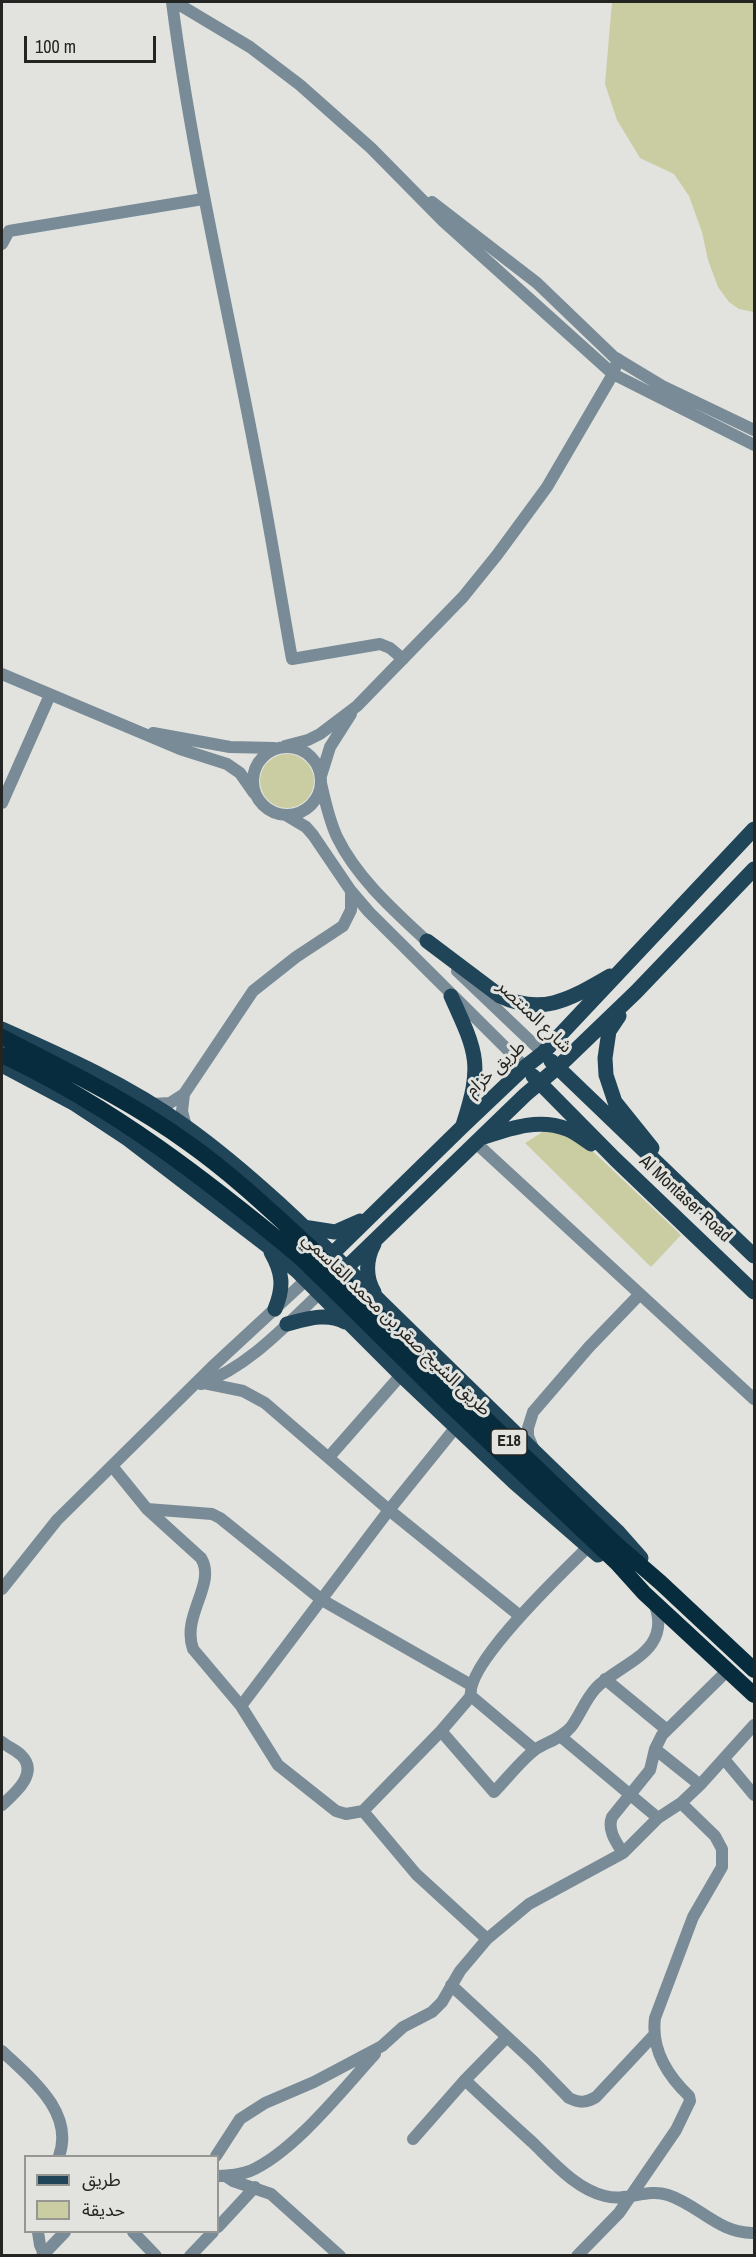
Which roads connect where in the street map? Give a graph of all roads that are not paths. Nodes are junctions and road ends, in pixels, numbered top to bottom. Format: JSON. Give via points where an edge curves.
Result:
{"nodes":[{"id":1,"x":174,"y":2,"type":"edge"},
{"id":2,"x":410,"y":185,"type":"junction"},
{"id":3,"x":203,"y":199,"type":"junction"},
{"id":4,"x":2,"y":244,"type":"edge"},
{"id":5,"x":618,"y":359,"type":"junction"},
{"id":6,"x":613,"y":374,"type":"junction"},
{"id":7,"x":754,"y":430,"type":"edge"},
{"id":8,"x":754,"y":445,"type":"edge"},
{"id":9,"x":403,"y":658,"type":"junction"},
{"id":10,"x":2,"y":674,"type":"edge"},
{"id":11,"x":50,"y":694,"type":"junction"},
{"id":12,"x":357,"y":706,"type":"junction"},
{"id":13,"x":129,"y":728,"type":"junction"},
{"id":14,"x":279,"y":747,"type":"junction"},
{"id":15,"x":321,"y":780,"type":"junction"},
{"id":16,"x":254,"y":793,"type":"junction"},
{"id":17,"x":2,"y":803,"type":"edge"},
{"id":18,"x":286,"y":815,"type":"junction"},
{"id":19,"x":754,"y":823,"type":"edge"},
{"id":20,"x":750,"y":834,"type":"edge"},
{"id":21,"x":754,"y":868,"type":"edge"},
{"id":22,"x":351,"y":891,"type":"junction"},
{"id":23,"x":426,"y":941,"type":"junction"},
{"id":24,"x":624,"y":969,"type":"junction"},
{"id":25,"x":636,"y":992,"type":"junction"},
{"id":26,"x":451,"y":996,"type":"junction"},
{"id":27,"x":2,"y":1029,"type":"edge"},
{"id":28,"x":2,"y":1037,"type":"edge"},
{"id":29,"x":543,"y":1053,"type":"junction"},
{"id":30,"x":2,"y":1055,"type":"edge"},
{"id":31,"x":2,"y":1065,"type":"edge"},
{"id":32,"x":525,"y":1067,"type":"junction"},
{"id":33,"x":558,"y":1067,"type":"junction"},
{"id":34,"x":540,"y":1082,"type":"junction"},
{"id":35,"x":184,"y":1094,"type":"junction"},
{"id":36,"x":152,"y":1104,"type":"junction"},
{"id":37,"x":186,"y":1127,"type":"junction"},
{"id":38,"x":462,"y":1127,"type":"junction"},
{"id":39,"x":479,"y":1140,"type":"junction"},
{"id":40,"x":615,"y":1159,"type":"junction"},
{"id":41,"x":683,"y":1189,"type":"junction"},
{"id":42,"x":373,"y":1213,"type":"junction"},
{"id":43,"x":303,"y":1227,"type":"junction"},
{"id":44,"x":381,"y":1233,"type":"junction"},
{"id":45,"x":268,"y":1247,"type":"junction"},
{"id":46,"x":306,"y":1252,"type":"junction"},
{"id":47,"x":332,"y":1254,"type":"junction"},
{"id":48,"x":754,"y":1256,"type":"edge"},
{"id":49,"x":346,"y":1268,"type":"junction"},
{"id":50,"x":306,"y":1280,"type":"junction"},
{"id":51,"x":754,"y":1292,"type":"edge"},
{"id":52,"x":320,"y":1293,"type":"junction"},
{"id":53,"x":640,"y":1294,"type":"junction"},
{"id":54,"x":379,"y":1300,"type":"junction"},
{"id":55,"x":355,"y":1301,"type":"junction"},
{"id":56,"x":275,"y":1309,"type":"junction"},
{"id":57,"x":287,"y":1324,"type":"junction"},
{"id":58,"x":350,"y":1325,"type":"junction"},
{"id":59,"x":401,"y":1375,"type":"junction"},
{"id":60,"x":199,"y":1384,"type":"junction"},
{"id":61,"x":754,"y":1399,"type":"edge"},
{"id":62,"x":456,"y":1427,"type":"junction"},
{"id":63,"x":534,"y":1452,"type":"junction"},
{"id":64,"x":330,"y":1457,"type":"junction"},
{"id":65,"x":112,"y":1466,"type":"junction"},
{"id":66,"x":147,"y":1509,"type":"junction"},
{"id":67,"x":390,"y":1510,"type":"junction"},
{"id":68,"x":588,"y":1547,"type":"junction"},
{"id":69,"x":661,"y":1582,"type":"junction"},
{"id":70,"x":2,"y":1589,"type":"edge"},
{"id":71,"x":649,"y":1598,"type":"junction"},
{"id":72,"x":322,"y":1600,"type":"junction"},
{"id":73,"x":520,"y":1616,"type":"junction"},
{"id":74,"x":681,"y":1627,"type":"junction"},
{"id":75,"x":657,"y":1631,"type":"junction"},
{"id":76,"x":728,"y":1670,"type":"junction"},
{"id":77,"x":754,"y":1670,"type":"edge"},
{"id":78,"x":605,"y":1679,"type":"junction"},
{"id":79,"x":471,"y":1691,"type":"junction"},
{"id":80,"x":754,"y":1695,"type":"edge"},
{"id":81,"x":241,"y":1706,"type":"junction"},
{"id":82,"x":754,"y":1725,"type":"edge"},
{"id":83,"x":667,"y":1730,"type":"junction"},
{"id":84,"x":441,"y":1731,"type":"junction"},
{"id":85,"x":560,"y":1736,"type":"junction"},
{"id":86,"x":2,"y":1742,"type":"edge"},
{"id":87,"x":655,"y":1749,"type":"junction"},
{"id":88,"x":534,"y":1750,"type":"junction"},
{"id":89,"x":724,"y":1759,"type":"junction"},
{"id":90,"x":700,"y":1785,"type":"junction"},
{"id":91,"x":630,"y":1795,"type":"junction"},
{"id":92,"x":754,"y":1795,"type":"edge"},
{"id":93,"x":681,"y":1803,"type":"junction"},
{"id":94,"x":2,"y":1806,"type":"edge"},
{"id":95,"x":363,"y":1811,"type":"junction"},
{"id":96,"x":658,"y":1818,"type":"junction"},
{"id":97,"x":623,"y":1853,"type":"junction"},
{"id":98,"x":487,"y":1939,"type":"junction"},
{"id":99,"x":452,"y":1985,"type":"junction"},
{"id":100,"x":654,"y":2035,"type":"junction"},
{"id":101,"x":507,"y":2037,"type":"junction"},
{"id":102,"x":382,"y":2046,"type":"junction"},
{"id":103,"x":2,"y":2051,"type":"edge"},
{"id":104,"x":465,"y":2080,"type":"junction"},
{"id":105,"x":413,"y":2139,"type":"dead end"},
{"id":106,"x":59,"y":2155,"type":"edge"},
{"id":107,"x":217,"y":2155,"type":"edge"},
{"id":108,"x":222,"y":2176,"type":"edge"},
{"id":109,"x":255,"y":2187,"type":"junction"},
{"id":110,"x":632,"y":2195,"type":"junction"},
{"id":111,"x":219,"y":2226,"type":"edge"},
{"id":112,"x":38,"y":2233,"type":"edge"},
{"id":113,"x":64,"y":2233,"type":"edge"},
{"id":114,"x":134,"y":2233,"type":"edge"},
{"id":115,"x":212,"y":2233,"type":"edge"},
{"id":116,"x":754,"y":2233,"type":"edge"},
{"id":117,"x":44,"y":2255,"type":"edge"},
{"id":118,"x":156,"y":2256,"type":"edge"},
{"id":119,"x":190,"y":2256,"type":"edge"},
{"id":120,"x":340,"y":2256,"type":"edge"},
{"id":121,"x":577,"y":2256,"type":"edge"}],
"edges":[{"from":1,"to":2,"type":"street","via":[[250,47],[300,85]]},
{"from":1,"to":3,"type":"street","via":[[181,73]]},
{"from":2,"to":5,"type":"street","via":[[537,283]]},
{"from":2,"to":6,"type":"street","via":[[443,221]]},
{"from":3,"to":4,"type":"street","via":[[9,231]]},
{"from":3,"to":9,"type":"street","via":[[258,462],[292,659],[380,644]]},
{"from":5,"to":6,"type":"street"},
{"from":5,"to":7,"type":"street","via":[[662,386]]},
{"from":6,"to":8,"type":"street"},
{"from":6,"to":9,"type":"street","via":[[547,487],[463,597]]},
{"from":9,"to":12,"type":"street"},
{"from":10,"to":11,"type":"street"},
{"from":11,"to":13,"type":"street"},
{"from":11,"to":17,"type":"street"},
{"from":12,"to":14,"type":"street","via":[[320,734]]},
{"from":12,"to":15,"type":"street","via":[[330,747]]},
{"from":13,"to":14,"type":"street","via":[[230,747]]},
{"from":13,"to":16,"type":"street","via":[[227,764],[240,773]]},
{"from":14,"to":15,"type":"street","via":[[296,747],[306,752],[320,769]]},
{"from":14,"to":16,"type":"street","via":[[258,762],[253,772]]},
{"from":15,"to":18,"type":"street","via":[[315,801],[307,809]]},
{"from":15,"to":23,"type":"street","name":"شارع المنتصر","via":[[329,817],[360,875]]},
{"from":16,"to":18,"type":"street","via":[[266,809]]},
{"from":18,"to":22,"type":"street","via":[[313,835]]},
{"from":19,"to":20,"type":"street"},
{"from":20,"to":24,"type":"main road","name":"طريق خزام"},
{"from":21,"to":25,"type":"main road"},
{"from":22,"to":26,"type":"street"},
{"from":22,"to":35,"type":"street","via":[[351,910],[343,926],[253,991]]},
{"from":23,"to":24,"type":"main road","via":[[500,996],[530,1005],[570,999]]},
{"from":23,"to":29,"type":"street","name":"شارع المنتصر"},
{"from":24,"to":29,"type":"main road","name":"طريق خزام"},
{"from":25,"to":33,"type":"main road"},
{"from":25,"to":41,"type":"main road","via":[[609,1031],[606,1075],[615,1102]]},
{"from":26,"to":32,"type":"street"},
{"from":26,"to":38,"type":"main road","via":[[476,1057],[474,1086]]},
{"from":27,"to":36,"type":"main road","via":[[71,1059]]},
{"from":28,"to":46,"type":"highway","name":"طريق الشيخ صقر بن محمد القاسمي","number":"E18","via":[[109,1093],[186,1142],[258,1200]]},
{"from":29,"to":32,"type":"main road","name":"طريق خزام"},
{"from":29,"to":33,"type":"main road","name":"شارع المنتصر"},
{"from":30,"to":46,"type":"highway","name":"طريق الشيخ صقر بن محمد القاسمي","number":"E18","via":[[42,1074],[147,1137]]},
{"from":31,"to":45,"type":"main road","via":[[75,1104],[128,1139]]},
{"from":32,"to":34,"type":"main road"},
{"from":32,"to":38,"type":"main road","name":"طريق خزام"},
{"from":33,"to":34,"type":"main road"},
{"from":33,"to":41,"type":"main road","name":"شارع المنتصر"},
{"from":34,"to":39,"type":"main road"},
{"from":34,"to":40,"type":"main road"},
{"from":35,"to":36,"type":"street","via":[[170,1103]]},
{"from":35,"to":37,"type":"street","via":[[182,1111]]},
{"from":36,"to":37,"type":"main road"},
{"from":37,"to":43,"type":"main road"},
{"from":38,"to":42,"type":"main road","name":"طريق خزام"},
{"from":39,"to":40,"type":"main road","via":[[516,1126],[542,1123],[567,1129]]},
{"from":39,"to":44,"type":"main road"},
{"from":39,"to":53,"type":"street"},
{"from":40,"to":51,"type":"main road","name":"Al Montaser Road"},
{"from":41,"to":48,"type":"main road","name":"شارع المنتصر"},
{"from":42,"to":43,"type":"main road","via":[[335,1232]]},
{"from":42,"to":47,"type":"main road","name":"طريق خزام"},
{"from":43,"to":47,"type":"main road"},
{"from":44,"to":49,"type":"main road"},
{"from":44,"to":54,"type":"main road","via":[[368,1264],[371,1287]]},
{"from":45,"to":50,"type":"main road"},
{"from":45,"to":56,"type":"main road","via":[[282,1283]]},
{"from":46,"to":55,"type":"highway","name":"طريق الشيخ صقر بن محمد القاسمي","number":"E18","bridge":true},
{"from":47,"to":49,"type":"main road"},
{"from":47,"to":50,"type":"main road","name":"طريق خزام"},
{"from":49,"to":52,"type":"main road"},
{"from":49,"to":54,"type":"main road"},
{"from":50,"to":52,"type":"main road"},
{"from":50,"to":56,"type":"street"},
{"from":52,"to":57,"type":"street"},
{"from":52,"to":58,"type":"main road"},
{"from":53,"to":61,"type":"street"},
{"from":53,"to":63,"type":"street","via":[[533,1412],[528,1436]]},
{"from":54,"to":63,"type":"main road"},
{"from":55,"to":69,"type":"highway","name":"طريق الشيخ صقر بن محمد القاسمي","number":"E18"},
{"from":55,"to":71,"type":"highway","name":"طريق الشيخ صقر بن محمد القاسمي","number":"E18","via":[[449,1404]]},
{"from":56,"to":60,"type":"street"},
{"from":57,"to":58,"type":"main road","via":[[329,1317]]},
{"from":57,"to":60,"type":"street","via":[[243,1361]]},
{"from":58,"to":59,"type":"main road"},
{"from":59,"to":62,"type":"main road"},
{"from":59,"to":64,"type":"street"},
{"from":60,"to":64,"type":"street","via":[[243,1391],[258,1398]]},
{"from":60,"to":65,"type":"street"},
{"from":62,"to":67,"type":"street"},
{"from":62,"to":68,"type":"main road"},
{"from":63,"to":69,"type":"main road","via":[[618,1532]]},
{"from":64,"to":67,"type":"street"},
{"from":65,"to":66,"type":"street"},
{"from":65,"to":70,"type":"street","via":[[57,1520]]},
{"from":66,"to":72,"type":"street","via":[[212,1514]]},
{"from":66,"to":81,"type":"street","via":[[205,1565],[206,1576],[189,1638],[193,1649]]},
{"from":67,"to":72,"type":"street"},
{"from":67,"to":73,"type":"street"},
{"from":68,"to":71,"type":"main road"},
{"from":68,"to":73,"type":"street"},
{"from":69,"to":77,"type":"highway","name":"طريق الشيخ صقر بن محمد القاسمي","number":"E18"},
{"from":71,"to":74,"type":"highway","name":"طريق الشيخ صقر بن محمد القاسمي","number":"E18"},
{"from":71,"to":75,"type":"street","via":[[658,1616]]},
{"from":72,"to":79,"type":"street"},
{"from":72,"to":81,"type":"street"},
{"from":73,"to":79,"type":"street","via":[[476,1674]]},
{"from":74,"to":75,"type":"street"},
{"from":74,"to":76,"type":"highway","name":"طريق الشيخ صقر بن محمد القاسمي","number":"E18"},
{"from":75,"to":78,"type":"street","via":[[638,1660]]},
{"from":76,"to":80,"type":"highway","name":"طريق الشيخ صقر بن محمد القاسمي","number":"E18"},
{"from":76,"to":83,"type":"street"},
{"from":78,"to":83,"type":"street"},
{"from":78,"to":85,"type":"street"},
{"from":79,"to":84,"type":"street"},
{"from":79,"to":88,"type":"street"},
{"from":81,"to":95,"type":"street","via":[[284,1772],[342,1814]]},
{"from":82,"to":89,"type":"street"},
{"from":83,"to":87,"type":"street"},
{"from":84,"to":88,"type":"street","via":[[494,1792]]},
{"from":84,"to":95,"type":"street"},
{"from":85,"to":88,"type":"street"},
{"from":85,"to":91,"type":"street"},
{"from":86,"to":94,"type":"street","via":[[21,1755],[28,1767],[25,1781]]},
{"from":87,"to":90,"type":"street"},
{"from":87,"to":91,"type":"street","via":[[650,1770]]},
{"from":89,"to":90,"type":"street"},
{"from":89,"to":92,"type":"street"},
{"from":90,"to":93,"type":"street"},
{"from":91,"to":96,"type":"street"},
{"from":91,"to":97,"type":"street","via":[[610,1824]]},
{"from":93,"to":96,"type":"street"},
{"from":93,"to":100,"type":"street","via":[[715,1836],[722,1849],[722,1867],[693,1917],[657,2010]]},
{"from":95,"to":98,"type":"street","via":[[416,1874]]},
{"from":96,"to":97,"type":"street"},
{"from":97,"to":98,"type":"street","via":[[529,1904]]},
{"from":98,"to":99,"type":"street"},
{"from":99,"to":101,"type":"street"},
{"from":99,"to":102,"type":"street","via":[[438,2007],[403,2027]]},
{"from":100,"to":101,"type":"street","via":[[596,2097],[582,2102],[569,2098]]},
{"from":100,"to":110,"type":"street","via":[[666,2070],[690,2101],[676,2130]]},
{"from":101,"to":104,"type":"street"},
{"from":102,"to":107,"type":"street","via":[[265,2103],[240,2120]]},
{"from":102,"to":108,"type":"street","via":[[288,2145],[252,2170]]},
{"from":103,"to":106,"type":"street","via":[[54,2108],[61,2125]]},
{"from":104,"to":105,"type":"street"},
{"from":104,"to":110,"type":"street","via":[[573,2180],[607,2197]]},
{"from":108,"to":109,"type":"street"},
{"from":109,"to":111,"type":"street"},
{"from":109,"to":120,"type":"street","via":[[275,2197]]},
{"from":110,"to":116,"type":"street","via":[[668,2195],[721,2226]]},
{"from":110,"to":121,"type":"street"},
{"from":112,"to":117,"type":"street"},
{"from":113,"to":117,"type":"street"},
{"from":114,"to":118,"type":"street"},
{"from":115,"to":119,"type":"street"}]}
